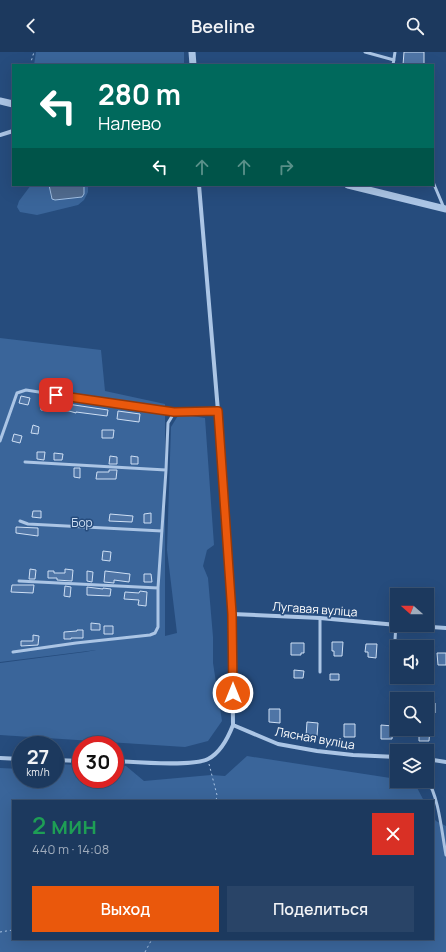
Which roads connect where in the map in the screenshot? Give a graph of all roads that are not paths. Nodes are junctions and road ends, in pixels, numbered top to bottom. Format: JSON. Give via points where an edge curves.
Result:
{"nodes":[{"id":1,"x":192,"y":52,"type":"edge"},
{"id":2,"x":365,"y":52,"type":"edge"},
{"id":3,"x":395,"y":52,"type":"edge"},
{"id":4,"x":394,"y":60,"type":"junction"},
{"id":5,"x":193,"y":64,"type":"edge"},
{"id":6,"x":393,"y":64,"type":"edge"},
{"id":7,"x":0,"y":101,"type":"edge"},
{"id":8,"x":12,"y":104,"type":"edge"},
{"id":9,"x":12,"y":130,"type":"edge"},
{"id":10,"x":0,"y":134,"type":"edge"},
{"id":11,"x":434,"y":184,"type":"edge"},
{"id":12,"x":199,"y":186,"type":"edge"},
{"id":13,"x":352,"y":186,"type":"edge"},
{"id":14,"x":445,"y":208,"type":"edge"},
{"id":15,"x":218,"y":411,"type":"junction"},
{"id":16,"x":174,"y":412,"type":"junction"},
{"id":17,"x":0,"y":441,"type":"edge"},
{"id":18,"x":25,"y":462,"type":"dead end"},
{"id":19,"x":166,"y":470,"type":"junction"},
{"id":20,"x":20,"y":521,"type":"dead end"},
{"id":21,"x":162,"y":531,"type":"junction"},
{"id":22,"x":19,"y":581,"type":"dead end"},
{"id":23,"x":158,"y":588,"type":"junction"},
{"id":24,"x":232,"y":614,"type":"junction"},
{"id":25,"x":320,"y":618,"type":"junction"},
{"id":26,"x":390,"y":624,"type":"edge"},
{"id":27,"x":434,"y":627,"type":"edge"},
{"id":28,"x":446,"y":628,"type":"edge"},
{"id":29,"x":14,"y":652,"type":"dead end"},
{"id":30,"x":320,"y":672,"type":"dead end"},
{"id":31,"x":233,"y":725,"type":"junction"},
{"id":32,"x":390,"y":757,"type":"edge"},
{"id":33,"x":0,"y":758,"type":"edge"},
{"id":34,"x":12,"y":759,"type":"edge"},
{"id":35,"x":434,"y":760,"type":"edge"},
{"id":36,"x":124,"y":761,"type":"edge"},
{"id":37,"x":446,"y":762,"type":"edge"},
{"id":38,"x":432,"y":788,"type":"edge"},
{"id":39,"x":446,"y":856,"type":"edge"}],
"edges":[{"from":1,"to":5,"type":"street"},
{"from":2,"to":4,"type":"lane"},
{"from":3,"to":4,"type":"lane"},
{"from":4,"to":6,"type":"lane"},
{"from":7,"to":8,"type":"street"},
{"from":9,"to":10,"type":"street"},
{"from":11,"to":14,"type":"lane"},
{"from":12,"to":15,"type":"street"},
{"from":13,"to":14,"type":"street"},
{"from":15,"to":16,"type":"lane"},
{"from":15,"to":24,"type":"street"},
{"from":16,"to":17,"type":"lane","via":[[26,390],[17,393]]},
{"from":16,"to":19,"type":"lane","via":[[168,423]]},
{"from":18,"to":19,"type":"lane"},
{"from":19,"to":21,"type":"lane"},
{"from":20,"to":21,"type":"lane","via":[[28,524]]},
{"from":21,"to":23,"type":"lane"},
{"from":22,"to":23,"type":"lane"},
{"from":23,"to":29,"type":"lane","via":[[158,627],[155,633]]},
{"from":24,"to":25,"type":"street","name":"Лугавая вуліца"},
{"from":24,"to":31,"type":"street"},
{"from":25,"to":26,"type":"street","name":"Лугавая вуліца"},
{"from":25,"to":30,"type":"lane"},
{"from":27,"to":28,"type":"street"},
{"from":31,"to":32,"type":"street","name":"Лясная вуліца","via":[[278,744],[317,751]]},
{"from":31,"to":36,"type":"street","via":[[228,737],[208,760],[193,763]]},
{"from":33,"to":34,"type":"street"},
{"from":35,"to":37,"type":"street"},
{"from":38,"to":39,"type":"lane","via":[[436,798]]}]}
